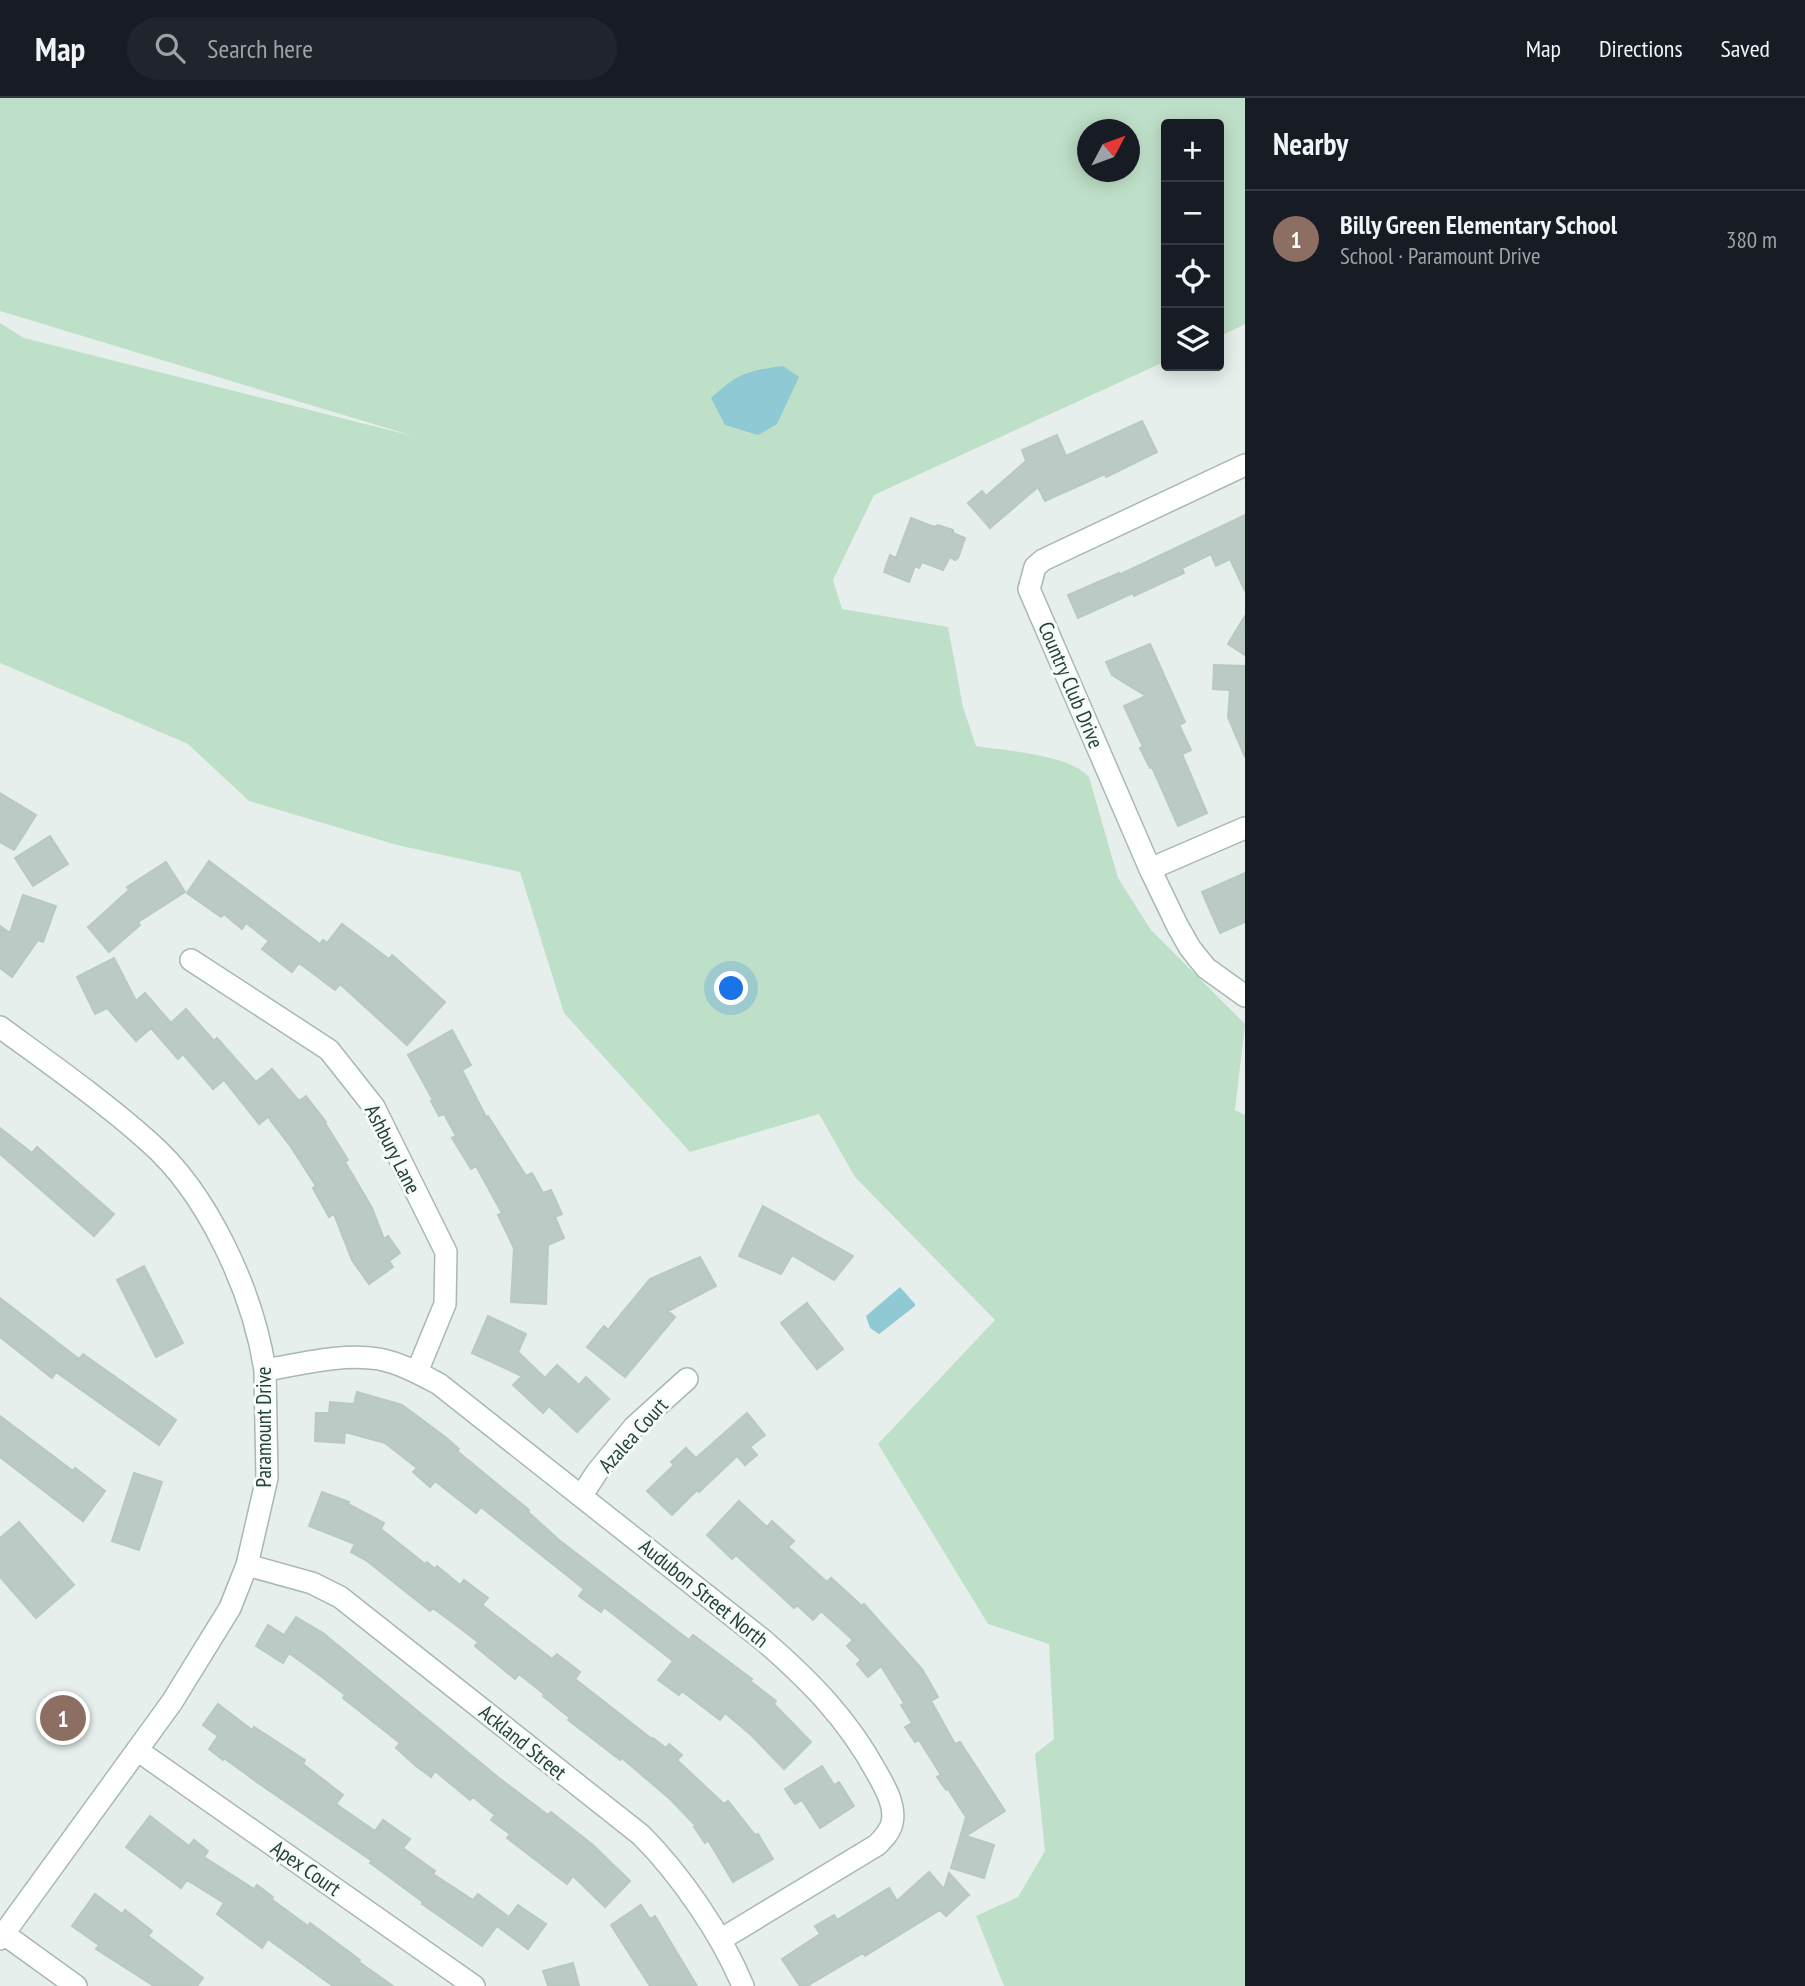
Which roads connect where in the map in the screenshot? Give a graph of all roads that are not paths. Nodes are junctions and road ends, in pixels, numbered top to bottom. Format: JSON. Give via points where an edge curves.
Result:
{"nodes":[{"id":1,"x":1245,"y":465,"type":"edge"},
{"id":2,"x":1245,"y":828,"type":"edge"},
{"id":3,"x":1150,"y":869,"type":"junction"},
{"id":4,"x":191,"y":960,"type":"dead end"},
{"id":5,"x":1245,"y":996,"type":"edge"},
{"id":6,"x":0,"y":1027,"type":"edge"},
{"id":7,"x":265,"y":1370,"type":"junction"},
{"id":8,"x":417,"y":1372,"type":"junction"},
{"id":9,"x":687,"y":1379,"type":"dead end"},
{"id":10,"x":582,"y":1495,"type":"junction"},
{"id":11,"x":247,"y":1564,"type":"junction"},
{"id":12,"x":137,"y":1750,"type":"junction"},
{"id":13,"x":2,"y":1936,"type":"edge"},
{"id":14,"x":719,"y":1940,"type":"junction"},
{"id":15,"x":76,"y":1986,"type":"edge"},
{"id":16,"x":474,"y":1986,"type":"edge"},
{"id":17,"x":743,"y":1986,"type":"edge"}],
"edges":[{"from":1,"to":3,"type":"street","name":"Country Club Drive","via":[[1043,560],[1035,567],[1030,585]]},
{"from":2,"to":3,"type":"street"},
{"from":3,"to":5,"type":"street","name":"Country Club Drive","via":[[1190,948],[1206,968]]},
{"from":4,"to":8,"type":"street","name":"Ashbury Lane","via":[[330,1050],[374,1107],[446,1252],[445,1304]]},
{"from":6,"to":7,"type":"street","name":"Paramount Drive","via":[[149,1142],[182,1177],[206,1212],[247,1296]]},
{"from":7,"to":8,"type":"street","name":"Audubon Street North","via":[[363,1358]]},
{"from":7,"to":11,"type":"street","name":"Paramount Drive","via":[[267,1478]]},
{"from":8,"to":10,"type":"street","name":"Audubon Street North","via":[[439,1384]]},
{"from":9,"to":10,"type":"street","name":"Azalea Court","via":[[634,1427]]},
{"from":10,"to":14,"type":"street","name":"Audubon Street North","via":[[804,1676],[863,1747],[892,1807],[887,1835],[877,1845]]},
{"from":11,"to":12,"type":"street","name":"Paramount Drive","via":[[230,1608],[207,1648]]},
{"from":11,"to":14,"type":"street","name":"Ackland Street","via":[[312,1583],[354,1607],[640,1835],[679,1879]]},
{"from":12,"to":13,"type":"street","name":"Paramount Drive"},
{"from":12,"to":16,"type":"street","name":"Apex Court"},
{"from":13,"to":15,"type":"street"},
{"from":14,"to":17,"type":"street","name":"Ackland Street"}]}
